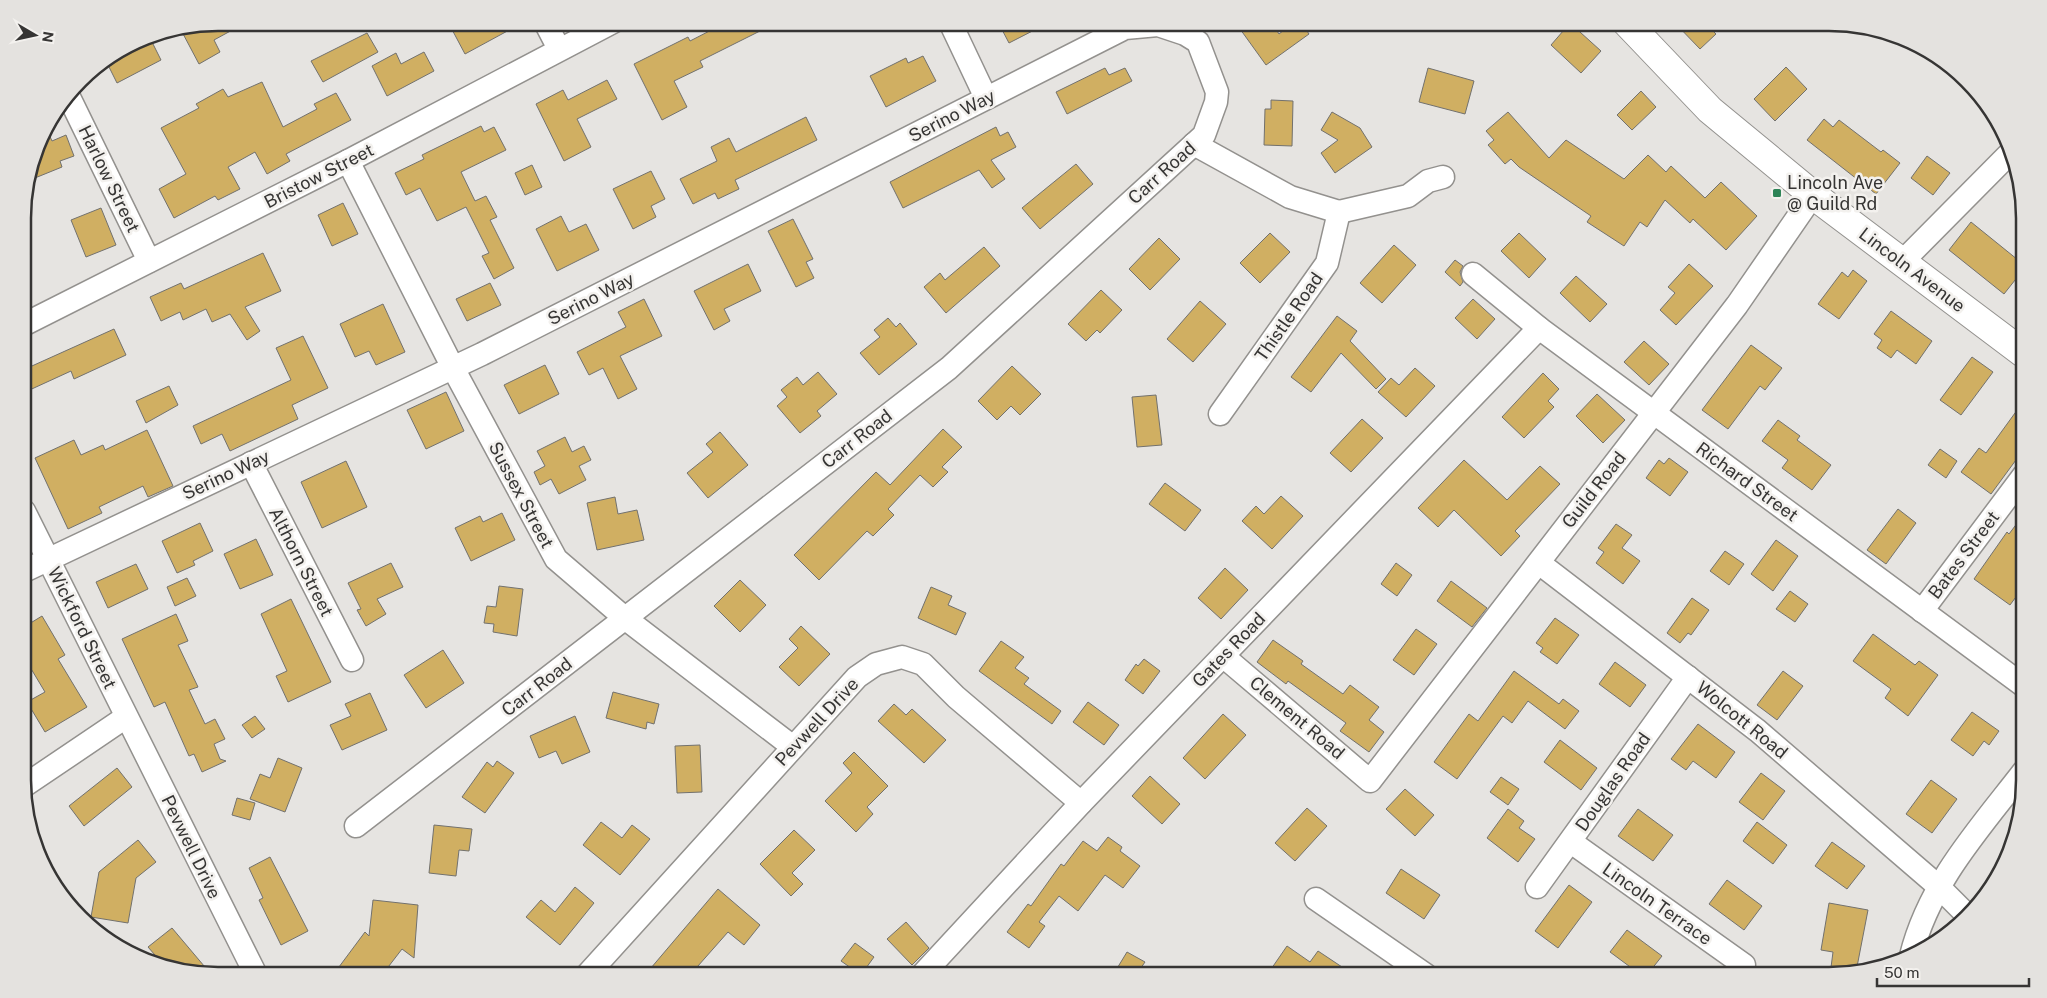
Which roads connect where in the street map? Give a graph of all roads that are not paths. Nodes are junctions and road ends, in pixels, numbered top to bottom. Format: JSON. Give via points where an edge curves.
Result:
{"nodes":[{"id":1,"x":550,"y":31,"type":"edge"},
{"id":2,"x":594,"y":31,"type":"edge"},
{"id":3,"x":954,"y":31,"type":"edge"},
{"id":4,"x":1122,"y":31,"type":"edge"},
{"id":5,"x":1176,"y":31,"type":"edge"},
{"id":6,"x":1635,"y":31,"type":"edge"},
{"id":7,"x":559,"y":49,"type":"junction"},
{"id":8,"x":986,"y":98,"type":"junction"},
{"id":9,"x":72,"y":102,"type":"edge"},
{"id":10,"x":1194,"y":144,"type":"junction"},
{"id":11,"x":2006,"y":157,"type":"edge"},
{"id":12,"x":348,"y":161,"type":"junction"},
{"id":13,"x":1443,"y":177,"type":"dead end"},
{"id":14,"x":1813,"y":195,"type":"junction"},
{"id":15,"x":1339,"y":212,"type":"junction"},
{"id":16,"x":149,"y":261,"type":"junction"},
{"id":17,"x":1900,"y":263,"type":"junction"},
{"id":18,"x":1473,"y":274,"type":"dead end"},
{"id":19,"x":31,"y":321,"type":"edge"},
{"id":20,"x":1539,"y":328,"type":"junction"},
{"id":21,"x":2016,"y":348,"type":"edge"},
{"id":22,"x":453,"y":368,"type":"junction"},
{"id":23,"x":1654,"y":413,"type":"junction"},
{"id":24,"x":1220,"y":414,"type":"dead end"},
{"id":25,"x":251,"y":463,"type":"junction"},
{"id":26,"x":2016,"y":487,"type":"edge"},
{"id":27,"x":31,"y":525,"type":"edge"},
{"id":28,"x":48,"y":560,"type":"junction"},
{"id":29,"x":1539,"y":562,"type":"junction"},
{"id":30,"x":31,"y":568,"type":"edge"},
{"id":31,"x":1922,"y":611,"type":"junction"},
{"id":32,"x":626,"y":619,"type":"junction"},
{"id":33,"x":1223,"y":656,"type":"junction"},
{"id":34,"x":352,"y":660,"type":"dead end"},
{"id":35,"x":1688,"y":677,"type":"junction"},
{"id":36,"x":2016,"y":680,"type":"edge"},
{"id":37,"x":126,"y":717,"type":"junction"},
{"id":38,"x":793,"y":747,"type":"junction"},
{"id":39,"x":31,"y":781,"type":"edge"},
{"id":40,"x":1370,"y":781,"type":"joint"},
{"id":41,"x":2016,"y":781,"type":"edge"},
{"id":42,"x":1081,"y":803,"type":"junction"},
{"id":43,"x":356,"y":826,"type":"dead end"},
{"id":44,"x":1571,"y":842,"type":"junction"},
{"id":45,"x":1938,"y":886,"type":"junction"},
{"id":46,"x":1537,"y":887,"type":"dead end"},
{"id":47,"x":1316,"y":899,"type":"dead end"},
{"id":48,"x":1962,"y":910,"type":"edge"},
{"id":49,"x":1915,"y":945,"type":"edge"},
{"id":50,"x":1744,"y":965,"type":"dead end"},
{"id":51,"x":251,"y":967,"type":"edge"},
{"id":52,"x":594,"y":967,"type":"edge"},
{"id":53,"x":929,"y":967,"type":"edge"},
{"id":54,"x":1414,"y":967,"type":"edge"}],
"edges":[{"from":1,"to":7,"type":"street"},
{"from":2,"to":7,"type":"street","name":"Bristow Street"},
{"from":3,"to":8,"type":"street"},
{"from":4,"to":8,"type":"street","name":"Serino Way"},
{"from":5,"to":10,"type":"street","name":"Carr Road","via":[[1198,42],[1217,92],[1204,135]]},
{"from":6,"to":14,"type":"main road","name":"Lincoln Avenue","via":[[1710,110]]},
{"from":7,"to":12,"type":"street","name":"Bristow Street"},
{"from":8,"to":22,"type":"street","name":"Serino Way"},
{"from":9,"to":16,"type":"street","name":"Harlow Street"},
{"from":10,"to":15,"type":"street","via":[[1290,197]]},
{"from":10,"to":32,"type":"street","name":"Carr Road","via":[[949,368]]},
{"from":11,"to":17,"type":"street"},
{"from":12,"to":16,"type":"street","name":"Bristow Street"},
{"from":12,"to":22,"type":"street","name":"Sussex Street"},
{"from":13,"to":15,"type":"street","via":[[1428,181],[1408,196]]},
{"from":14,"to":17,"type":"main road","name":"Lincoln Avenue"},
{"from":14,"to":23,"type":"street","name":"Guild Road","via":[[1737,305]]},
{"from":15,"to":24,"type":"street","name":"Thistle Road","via":[[1328,263]]},
{"from":16,"to":19,"type":"street","name":"Bristow Street"},
{"from":17,"to":21,"type":"main road","name":"Lincoln Avenue"},
{"from":18,"to":20,"type":"street","name":"Richard Street"},
{"from":20,"to":23,"type":"street","name":"Richard Street"},
{"from":20,"to":33,"type":"street","name":"Gates Road"},
{"from":22,"to":25,"type":"street","name":"Serino Way"},
{"from":22,"to":32,"type":"street","name":"Sussex Street","via":[[556,559]]},
{"from":23,"to":29,"type":"street","name":"Guild Road"},
{"from":23,"to":31,"type":"street","name":"Richard Street"},
{"from":25,"to":28,"type":"street","name":"Serino Way"},
{"from":25,"to":34,"type":"street","name":"Althorn Street"},
{"from":26,"to":31,"type":"street","name":"Bates Street"},
{"from":27,"to":28,"type":"street","name":"Wickford Street"},
{"from":28,"to":30,"type":"street","name":"Serino Way"},
{"from":28,"to":37,"type":"street","name":"Wickford Street"},
{"from":29,"to":35,"type":"street","name":"Wolcott Road"},
{"from":29,"to":40,"type":"street","name":"Guild Road"},
{"from":31,"to":36,"type":"street","name":"Richard Street"},
{"from":32,"to":38,"type":"street","name":"Sussex Street"},
{"from":32,"to":43,"type":"street","name":"Carr Road"},
{"from":33,"to":40,"type":"street","name":"Clement Road"},
{"from":33,"to":42,"type":"street","name":"Gates Road"},
{"from":35,"to":44,"type":"street","name":"Douglas Road"},
{"from":35,"to":45,"type":"street","name":"Wolcott Road","via":[[1758,731]]},
{"from":37,"to":39,"type":"street"},
{"from":37,"to":51,"type":"street","name":"Pevwell Drive"},
{"from":38,"to":42,"type":"street","name":"Pevwell Drive","via":[[857,677],[876,664],[902,657],[923,664],[956,697]]},
{"from":38,"to":52,"type":"street","name":"Pevwell Drive"},
{"from":41,"to":45,"type":"street"},
{"from":42,"to":53,"type":"street","name":"Gates Road"},
{"from":44,"to":46,"type":"street","name":"Douglas Road"},
{"from":44,"to":50,"type":"street","name":"Lincoln Terrace"},
{"from":45,"to":48,"type":"street","name":"Wolcott Road"},
{"from":45,"to":49,"type":"street"},
{"from":47,"to":54,"type":"street"}]}
